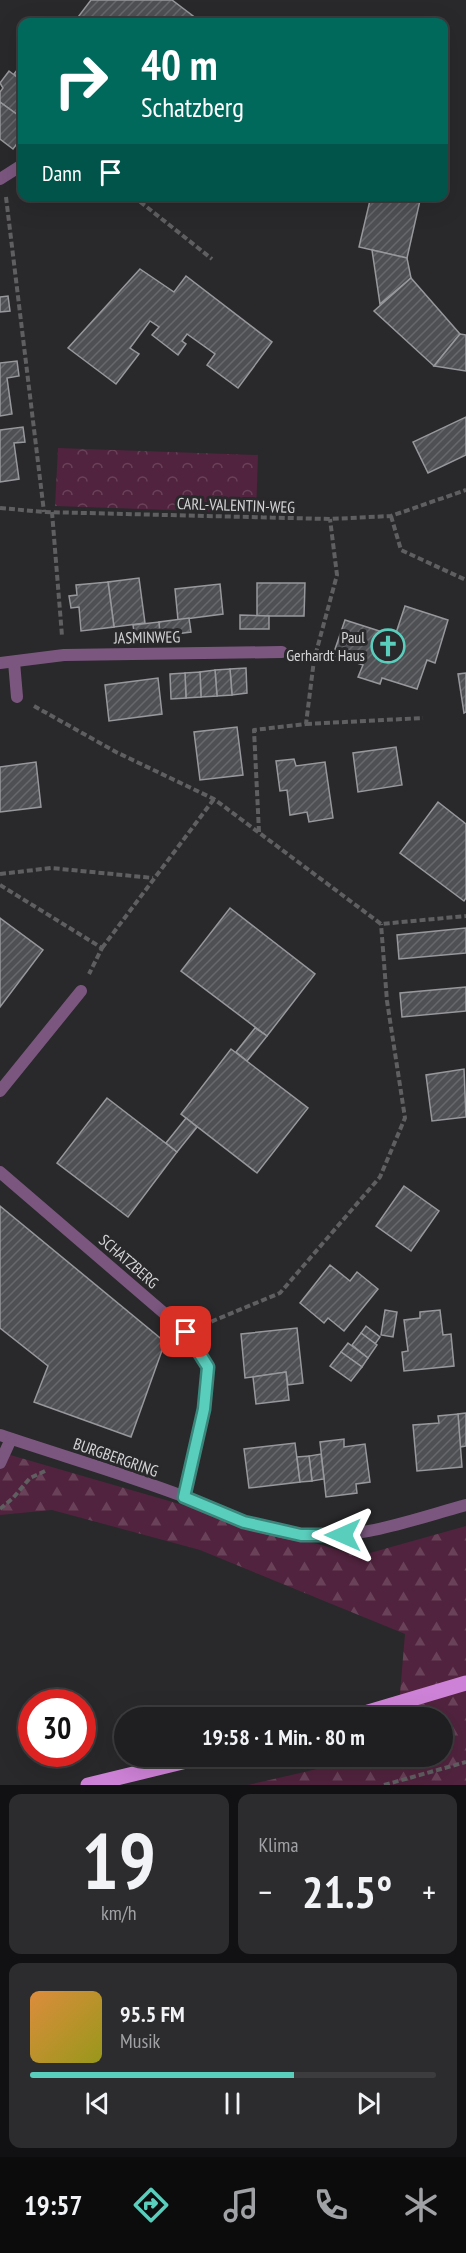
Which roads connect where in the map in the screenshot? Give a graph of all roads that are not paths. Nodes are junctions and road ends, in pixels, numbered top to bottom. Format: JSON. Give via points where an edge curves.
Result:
{"nodes":[{"id":1,"x":18,"y":168,"type":"edge"},
{"id":2,"x":2,"y":179,"type":"edge"},
{"id":3,"x":282,"y":652,"type":"dead end"},
{"id":4,"x":14,"y":662,"type":"junction"},
{"id":5,"x":0,"y":663,"type":"edge"},
{"id":6,"x":17,"y":697,"type":"road end"},
{"id":7,"x":81,"y":991,"type":"road end"},
{"id":8,"x":0,"y":1091,"type":"edge"},
{"id":9,"x":0,"y":1172,"type":"edge"},
{"id":10,"x":5,"y":1437,"type":"edge"},
{"id":11,"x":0,"y":1463,"type":"edge"},
{"id":12,"x":184,"y":1497,"type":"junction"},
{"id":13,"x":466,"y":1505,"type":"edge"},
{"id":14,"x":466,"y":1683,"type":"edge"},
{"id":15,"x":385,"y":1707,"type":"edge"},
{"id":16,"x":162,"y":1767,"type":"edge"},
{"id":17,"x":88,"y":1785,"type":"edge"}],
"edges":[{"from":1,"to":2,"type":"street"},
{"from":3,"to":4,"type":"street","name":"JASMINWEG","via":[[64,655]]},
{"from":4,"to":5,"type":"street","name":"JASMINWEG"},
{"from":4,"to":6,"type":"street"},
{"from":7,"to":8,"type":"street"},
{"from":9,"to":12,"type":"street","name":"SCHATZBERG","via":[[186,1332],[208,1367],[204,1409]]},
{"from":10,"to":11,"type":"street"},
{"from":10,"to":12,"type":"street","name":"BURGBERGRING"},
{"from":12,"to":13,"type":"street","name":"BURGBERGRING","via":[[244,1522],[301,1535],[343,1535]]},
{"from":14,"to":15,"type":"main road"},
{"from":16,"to":17,"type":"main road"}]}
